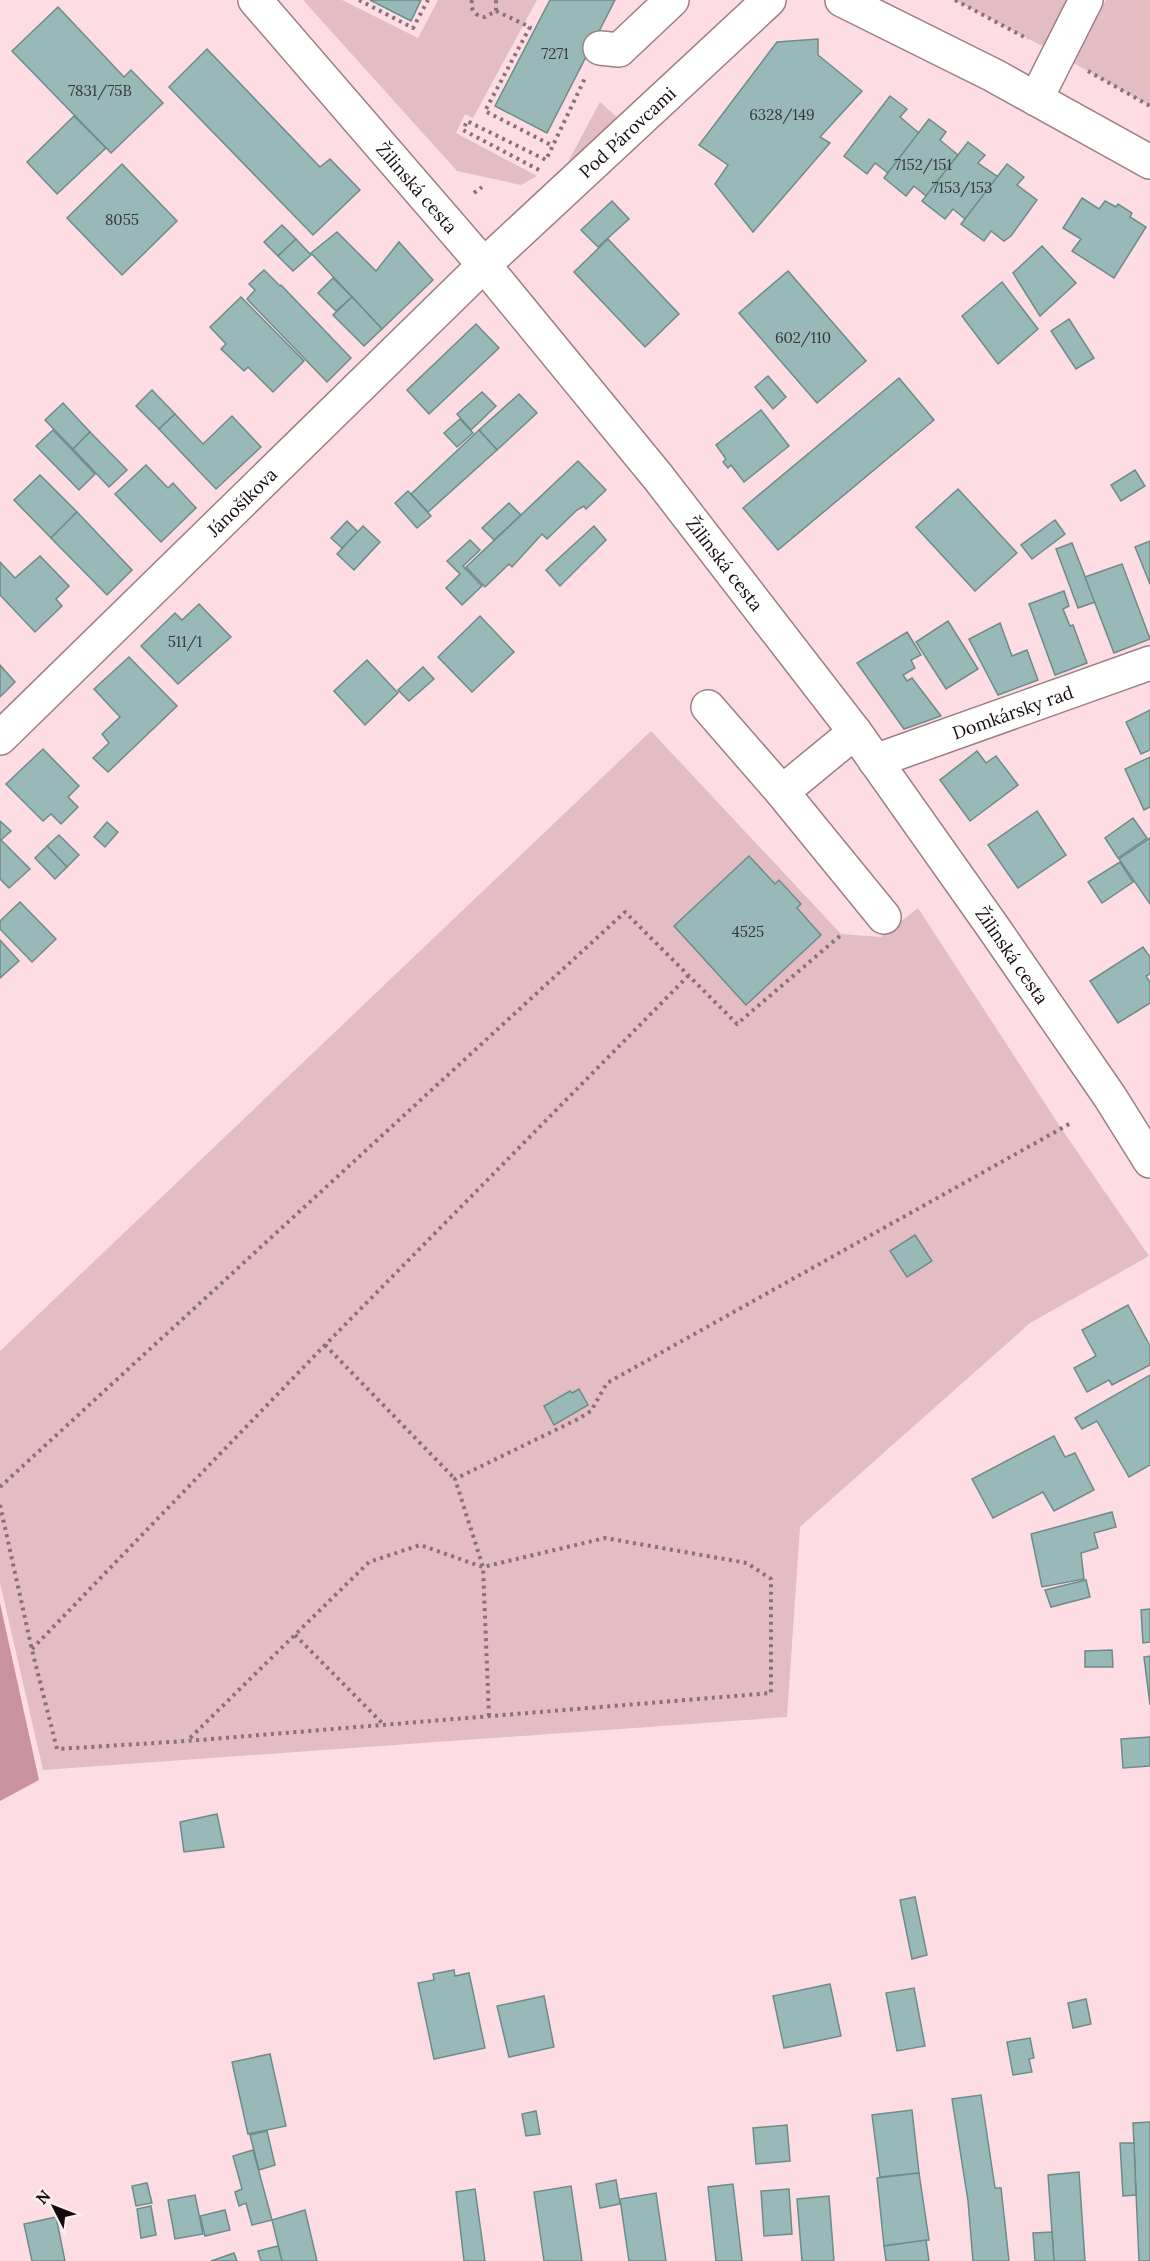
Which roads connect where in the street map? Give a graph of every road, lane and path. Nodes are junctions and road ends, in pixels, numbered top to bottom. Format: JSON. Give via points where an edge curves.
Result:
{"nodes":[{"id":1,"x":255,"y":0,"type":"edge"},
{"id":2,"x":359,"y":0,"type":"edge"},
{"id":3,"x":428,"y":0,"type":"edge"},
{"id":4,"x":472,"y":0,"type":"edge"},
{"id":5,"x":496,"y":0,"type":"edge"},
{"id":6,"x":672,"y":0,"type":"edge"},
{"id":7,"x":769,"y":0,"type":"edge"},
{"id":8,"x":1086,"y":0,"type":"edge"},
{"id":9,"x":857,"y":3,"type":"edge"},
{"id":10,"x":496,"y":10,"type":"junction"},
{"id":11,"x":600,"y":48,"type":"dead end"},
{"id":12,"x":1036,"y":99,"type":"junction"},
{"id":13,"x":553,"y":146,"type":"dead end"},
{"id":14,"x":546,"y":160,"type":"dead end"},
{"id":15,"x":1150,"y":162,"type":"edge"},
{"id":16,"x":543,"y":173,"type":"dead end"},
{"id":17,"x":482,"y":187,"type":"dead end"},
{"id":18,"x":474,"y":193,"type":"dead end"},
{"id":19,"x":484,"y":266,"type":"junction"},
{"id":20,"x":1150,"y":663,"type":"edge"},
{"id":21,"x":708,"y":707,"type":"dead end"},
{"id":22,"x":855,"y":732,"type":"junction"},
{"id":23,"x":0,"y":738,"type":"edge"},
{"id":24,"x":875,"y":761,"type":"junction"},
{"id":25,"x":782,"y":792,"type":"junction"},
{"id":26,"x":884,"y":917,"type":"dead end"},
{"id":27,"x":841,"y":934,"type":"dead end"},
{"id":28,"x":689,"y":975,"type":"junction"},
{"id":29,"x":1071,"y":1123,"type":"dead end"},
{"id":30,"x":1150,"y":1161,"type":"edge"},
{"id":31,"x":325,"y":1346,"type":"junction"},
{"id":32,"x":454,"y":1479,"type":"junction"},
{"id":33,"x":0,"y":1487,"type":"edge"},
{"id":34,"x":0,"y":1505,"type":"edge"},
{"id":35,"x":483,"y":1567,"type":"junction"},
{"id":36,"x":295,"y":1635,"type":"junction"},
{"id":37,"x":32,"y":1650,"type":"junction"},
{"id":38,"x":489,"y":1716,"type":"junction"},
{"id":39,"x":383,"y":1725,"type":"junction"},
{"id":40,"x":188,"y":1741,"type":"junction"}],
"edges":[{"from":1,"to":19,"type":"street","name":"Žilinská cesta"},
{"from":2,"to":3,"type":"path","via":[[413,28]]},
{"from":4,"to":10,"type":"path","via":[[477,15],[485,17]]},
{"from":5,"to":10,"type":"path"},
{"from":6,"to":11,"type":"street","via":[[619,50]]},
{"from":7,"to":19,"type":"street","name":"Pod Párovcami"},
{"from":8,"to":12,"type":"street"},
{"from":9,"to":12,"type":"street"},
{"from":10,"to":13,"type":"path","via":[[530,27],[485,111]]},
{"from":12,"to":15,"type":"street"},
{"from":14,"to":16,"type":"path","via":[[467,122],[463,130]]},
{"from":17,"to":18,"type":"path"},
{"from":19,"to":22,"type":"street","name":"Žilinská cesta","via":[[658,477]]},
{"from":19,"to":23,"type":"street","name":"Jánošíkova"},
{"from":20,"to":24,"type":"street","name":"Domkársky rad"},
{"from":21,"to":25,"type":"street"},
{"from":22,"to":24,"type":"street","name":"Žilinská cesta"},
{"from":22,"to":25,"type":"street"},
{"from":24,"to":30,"type":"street","name":"Žilinská cesta","via":[[1110,1097]]},
{"from":25,"to":26,"type":"street"},
{"from":27,"to":28,"type":"path","via":[[737,1024]]},
{"from":28,"to":31,"type":"path"},
{"from":28,"to":33,"type":"path","via":[[625,912]]},
{"from":29,"to":32,"type":"path","via":[[607,1383],[585,1415]]},
{"from":31,"to":32,"type":"path"},
{"from":31,"to":37,"type":"path"},
{"from":32,"to":35,"type":"path"},
{"from":34,"to":37,"type":"path"},
{"from":35,"to":36,"type":"path","via":[[420,1545],[369,1562]]},
{"from":35,"to":38,"type":"path"},
{"from":35,"to":38,"type":"path","via":[[605,1538],[747,1563],[771,1579],[771,1692]]},
{"from":36,"to":39,"type":"path"},
{"from":36,"to":40,"type":"path"},
{"from":37,"to":40,"type":"path","via":[[57,1749]]},
{"from":38,"to":39,"type":"path"},
{"from":39,"to":40,"type":"path"}]}
